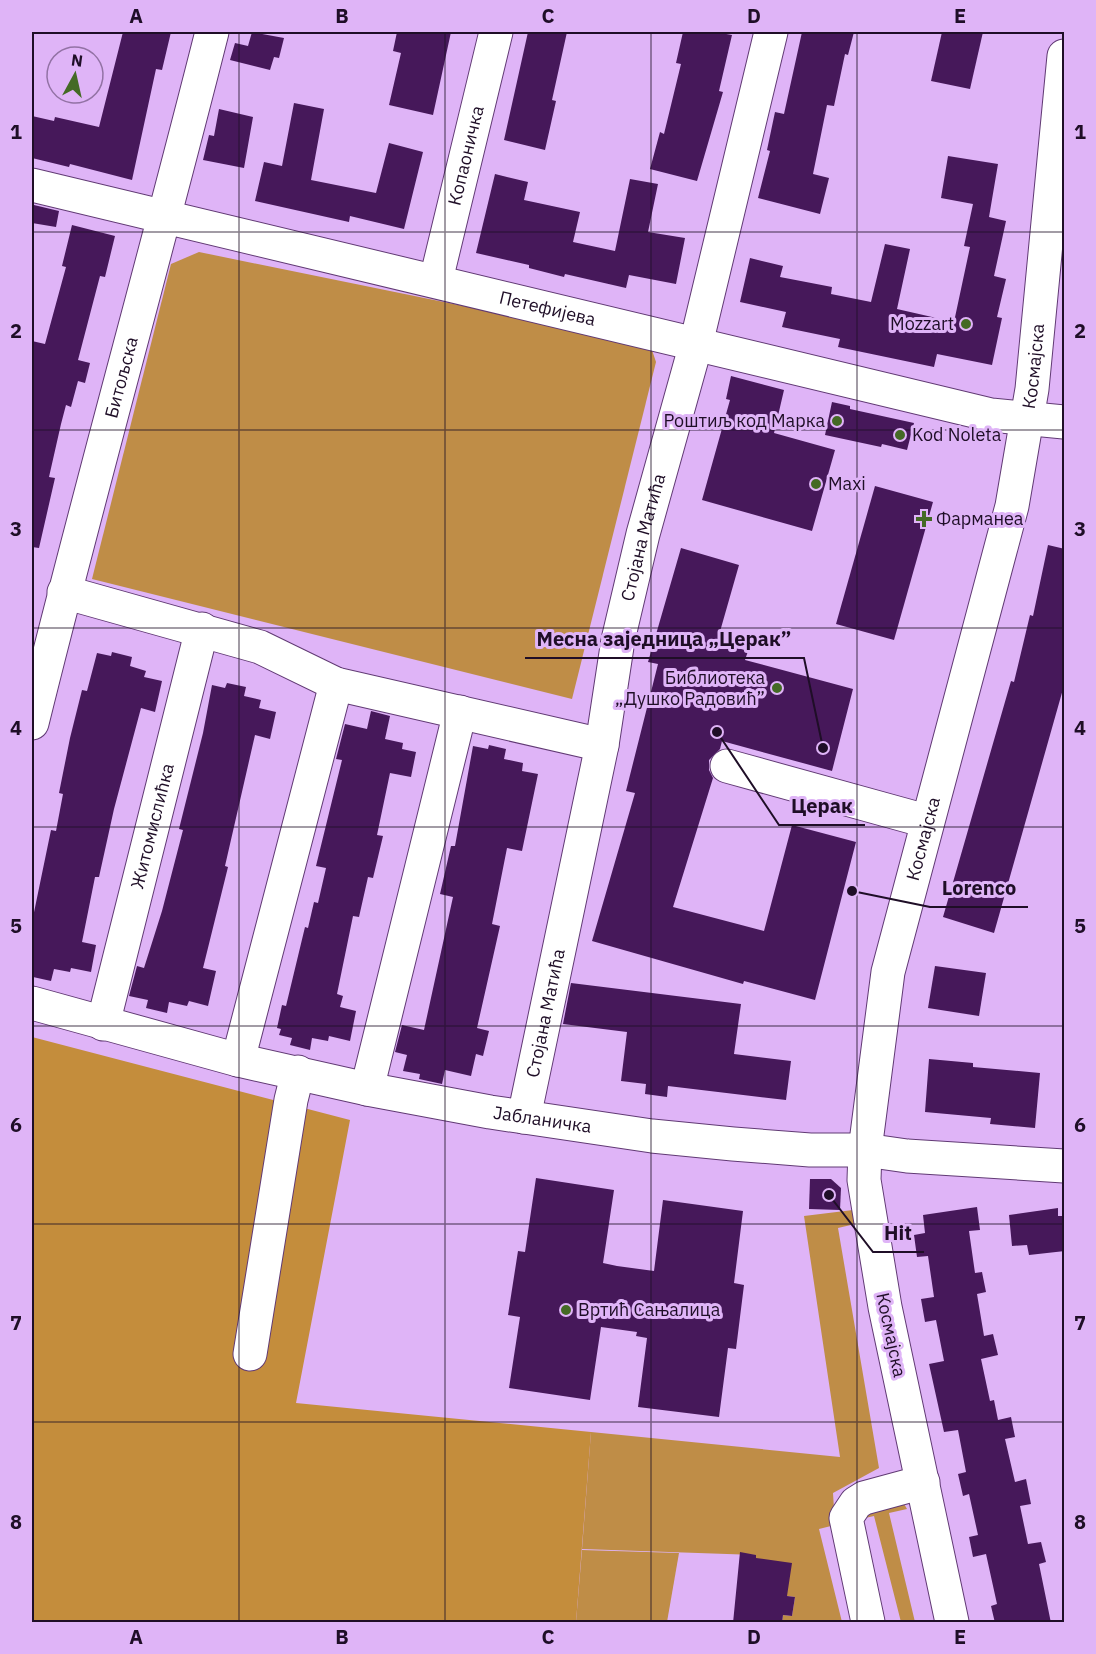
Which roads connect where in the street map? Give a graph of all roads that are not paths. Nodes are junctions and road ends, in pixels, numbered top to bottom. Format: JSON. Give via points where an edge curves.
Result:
{"nodes":[{"id":1,"x":212,"y":32,"type":"edge"},
{"id":2,"x":496,"y":32,"type":"edge"},
{"id":3,"x":771,"y":32,"type":"edge"},
{"id":4,"x":1065,"y":56,"type":"edge"},
{"id":5,"x":1061,"y":125,"type":"edge"},
{"id":6,"x":32,"y":185,"type":"edge"},
{"id":7,"x":166,"y":217,"type":"junction"},
{"id":8,"x":436,"y":280,"type":"junction"},
{"id":9,"x":696,"y":344,"type":"junction"},
{"id":10,"x":1027,"y":420,"type":"junction"},
{"id":11,"x":1065,"y":422,"type":"edge"},
{"id":12,"x":64,"y":592,"type":"junction"},
{"id":13,"x":202,"y":629,"type":"junction"},
{"id":14,"x":336,"y":684,"type":"junction"},
{"id":15,"x":460,"y":712,"type":"junction"},
{"id":16,"x":32,"y":723,"type":"edge"},
{"id":17,"x":602,"y":745,"type":"junction"},
{"id":18,"x":727,"y":766,"type":"dead end"},
{"id":19,"x":926,"y":821,"type":"junction"},
{"id":20,"x":32,"y":1003,"type":"edge"},
{"id":21,"x":103,"y":1024,"type":"junction"},
{"id":22,"x":238,"y":1059,"type":"junction"},
{"id":23,"x":298,"y":1072,"type":"junction"},
{"id":24,"x":367,"y":1089,"type":"junction"},
{"id":25,"x":524,"y":1117,"type":"junction"},
{"id":26,"x":866,"y":1150,"type":"junction"},
{"id":27,"x":1065,"y":1166,"type":"edge"},
{"id":28,"x":250,"y":1354,"type":"dead end"},
{"id":29,"x":923,"y":1482,"type":"junction"},
{"id":30,"x":868,"y":1623,"type":"edge"},
{"id":31,"x":952,"y":1623,"type":"edge"}],
"edges":[{"from":1,"to":7,"type":"street","name":"Битољска"},
{"from":2,"to":8,"type":"street","name":"Копаоничка"},
{"from":3,"to":9,"type":"street","name":"Стојана Матића"},
{"from":4,"to":5,"type":"street","name":"Космајска"},
{"from":5,"to":10,"type":"street","name":"Космајска"},
{"from":6,"to":7,"type":"street","name":"Петефијева"},
{"from":7,"to":8,"type":"street","name":"Петефијева"},
{"from":7,"to":12,"type":"street","name":"Битољска"},
{"from":8,"to":9,"type":"street","name":"Петефијева"},
{"from":9,"to":10,"type":"street","name":"Петефијева","via":[[991,415]]},
{"from":9,"to":17,"type":"street","name":"Стојана Матића","via":[[642,534],[618,640]]},
{"from":10,"to":11,"type":"street","name":"Петефијева"},
{"from":10,"to":19,"type":"street","name":"Космајска","via":[[1009,518],[970,672]]},
{"from":12,"to":13,"type":"street"},
{"from":12,"to":16,"type":"street","name":"Битољска"},
{"from":13,"to":14,"type":"street","via":[[260,647]]},
{"from":13,"to":21,"type":"street","name":"Житомислићка"},
{"from":14,"to":15,"type":"street"},
{"from":14,"to":22,"type":"street"},
{"from":15,"to":17,"type":"street"},
{"from":15,"to":24,"type":"street"},
{"from":17,"to":25,"type":"street","name":"Стојана Матића"},
{"from":18,"to":19,"type":"street"},
{"from":19,"to":26,"type":"street","name":"Космајска","via":[[888,972]]},
{"from":20,"to":21,"type":"street","name":"Јабланичка"},
{"from":21,"to":22,"type":"street","name":"Јабланичка"},
{"from":22,"to":23,"type":"street","name":"Јабланичка"},
{"from":23,"to":24,"type":"street","name":"Јабланичка"},
{"from":23,"to":28,"type":"street"},
{"from":24,"to":25,"type":"street","name":"Јабланичка"},
{"from":25,"to":26,"type":"street","name":"Јабланичка","via":[[733,1144]]},
{"from":26,"to":27,"type":"street","name":"Јабланичка"},
{"from":26,"to":29,"type":"street","name":"Космајска","via":[[864,1180],[883,1295]]},
{"from":29,"to":30,"type":"street","via":[[864,1498],[846,1518]]},
{"from":29,"to":31,"type":"street","name":"Космајска"}]}
